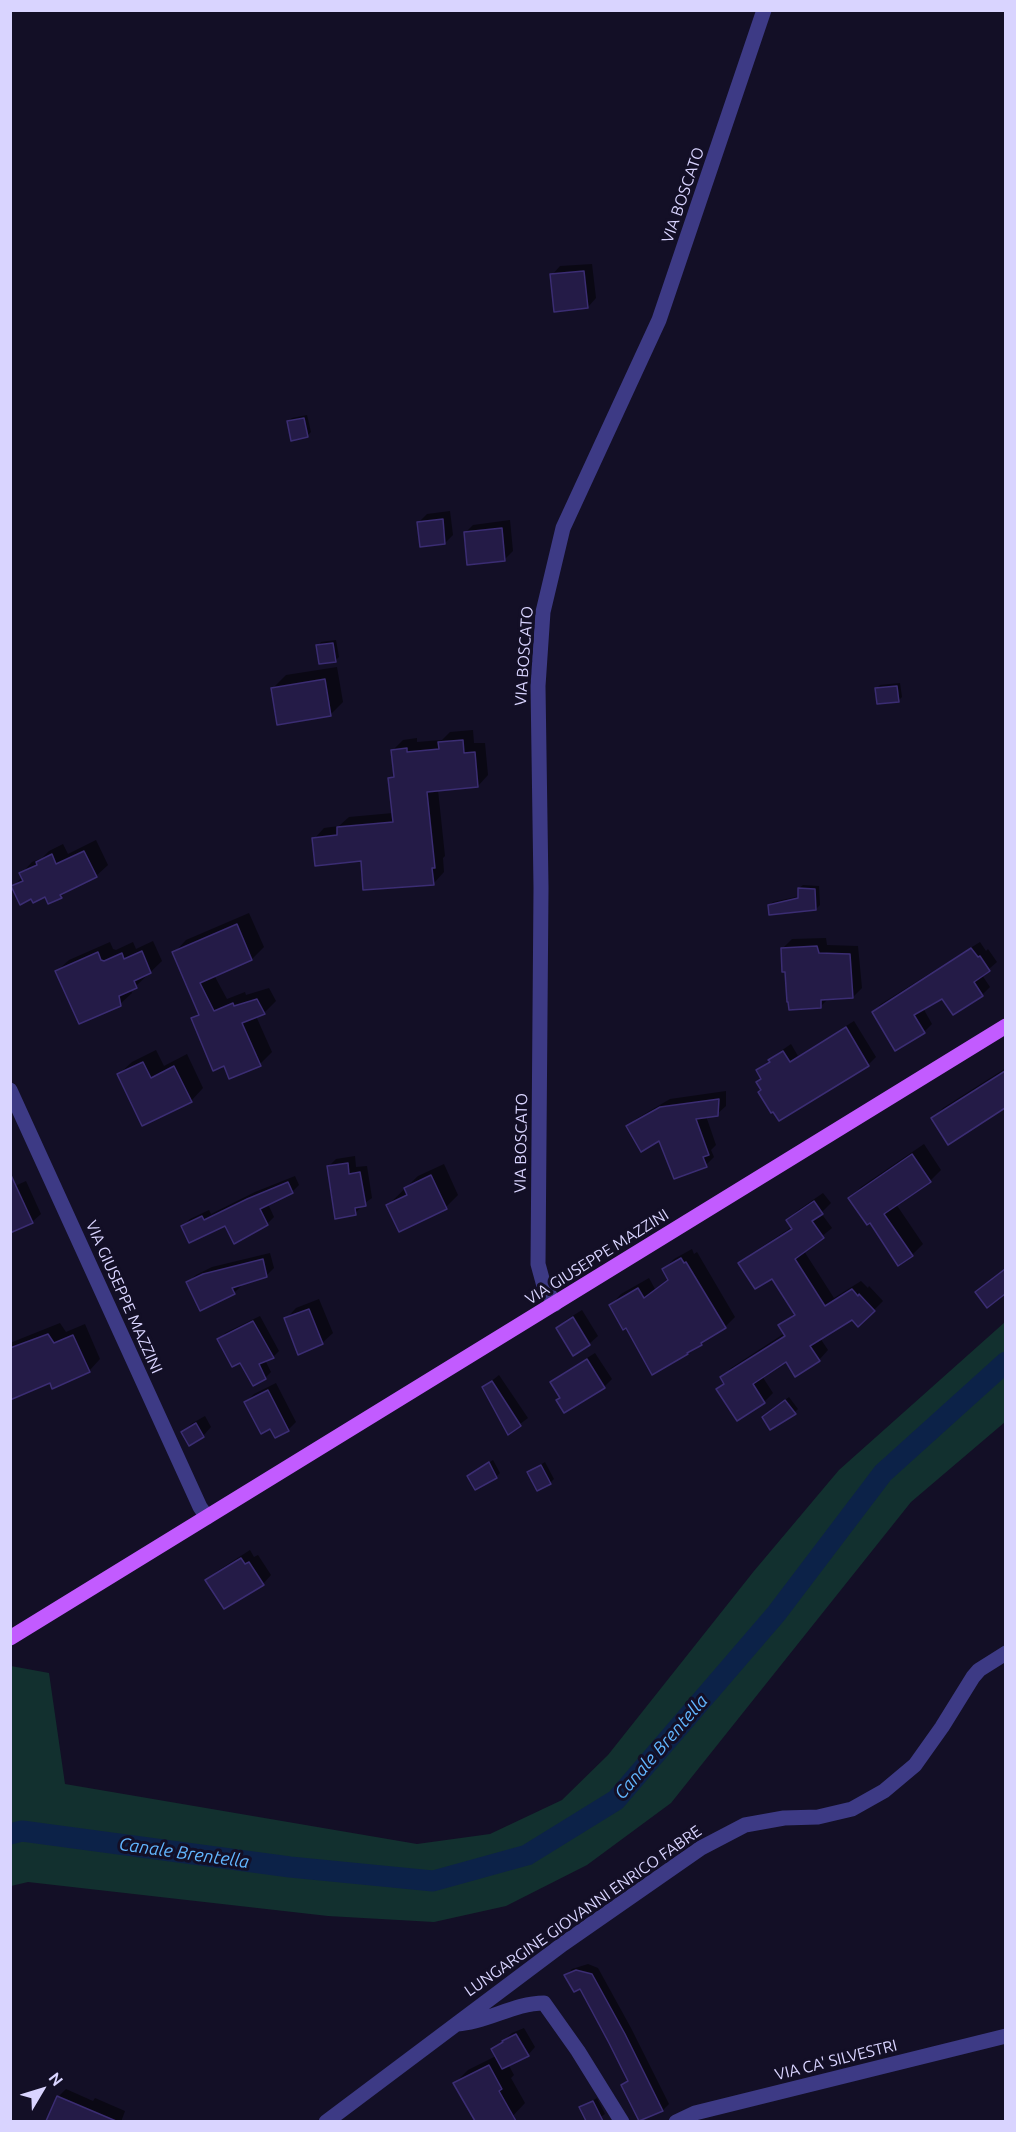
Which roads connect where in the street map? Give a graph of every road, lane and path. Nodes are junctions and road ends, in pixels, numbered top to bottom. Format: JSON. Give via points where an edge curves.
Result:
{"nodes":[{"id":1,"x":764,"y":10,"type":"edge"},
{"id":2,"x":1005,"y":1026,"type":"edge"},
{"id":3,"x":10,"y":1090,"type":"edge"},
{"id":4,"x":555,"y":1304,"type":"junction"},
{"id":5,"x":207,"y":1517,"type":"junction"},
{"id":6,"x":10,"y":1638,"type":"edge"},
{"id":7,"x":1005,"y":1653,"type":"edge"},
{"id":8,"x":456,"y":2024,"type":"junction"},
{"id":9,"x":1005,"y":2036,"type":"edge"},
{"id":10,"x":326,"y":2121,"type":"edge"},
{"id":11,"x":622,"y":2121,"type":"edge"},
{"id":12,"x":676,"y":2121,"type":"edge"}],
"edges":[{"from":1,"to":4,"type":"street","name":"VIA BOSCATO","via":[[659,320],[563,528],[543,612],[538,686],[542,888],[538,1264],[544,1286]]},
{"from":2,"to":4,"type":"main road","name":"VIA GIUSEPPE MAZZINI"},
{"from":3,"to":5,"type":"street","name":"VIA GIUSEPPE MAZZINI"},
{"from":4,"to":5,"type":"main road","name":"VIA GIUSEPPE MAZZINI"},
{"from":5,"to":6,"type":"main road","name":"VIA GIUSEPPE MAZZINI"},
{"from":7,"to":8,"type":"street","name":"LUNGARGINE GIOVANNI ENRICO FABRE","via":[[973,1677],[915,1765],[884,1791],[852,1809],[745,1825],[722,1836],[620,1903]]},
{"from":8,"to":10,"type":"street","name":"LUNGARGINE GIOVANNI ENRICO FABRE"},
{"from":8,"to":11,"type":"street","name":"LUNGARGINE GIOVANNI ENRICO FABRE","via":[[484,2019],[527,2003],[544,2003]]},
{"from":9,"to":12,"type":"street","name":"VIA CA' SILVESTRI"}]}
